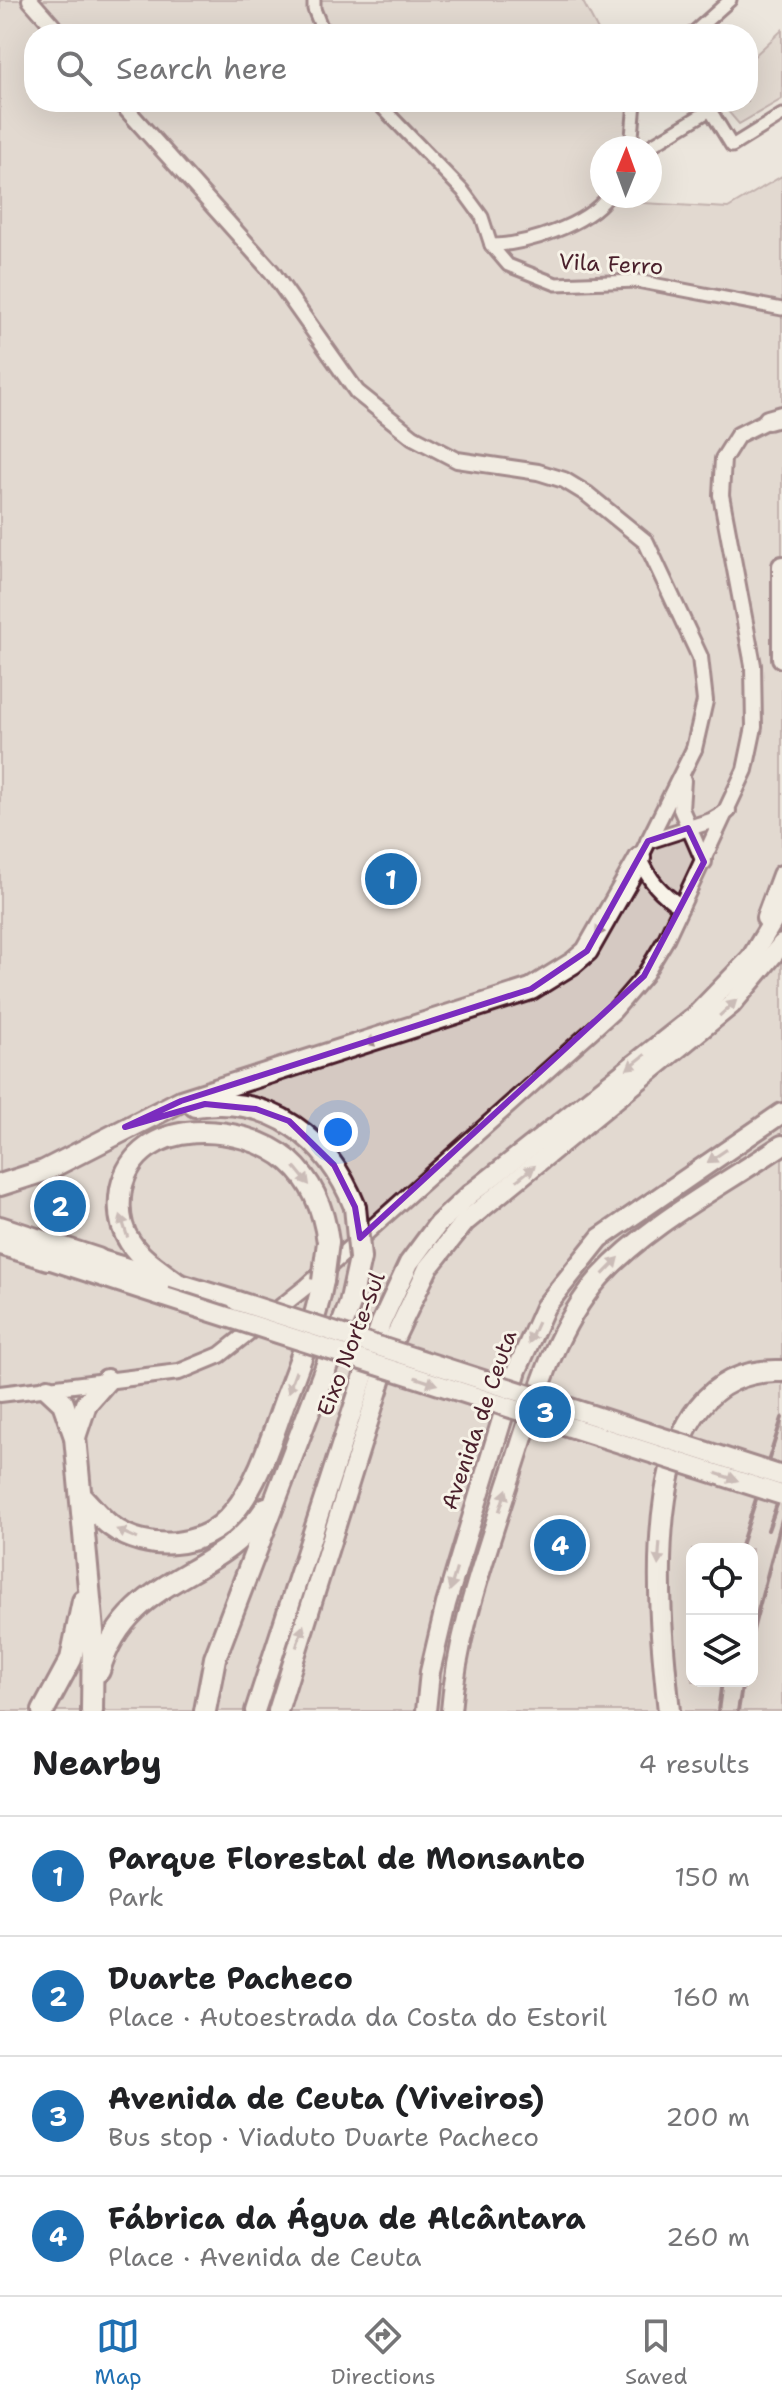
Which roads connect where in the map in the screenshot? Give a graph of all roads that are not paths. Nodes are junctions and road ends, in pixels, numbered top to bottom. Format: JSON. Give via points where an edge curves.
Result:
{"nodes":[{"id":1,"x":30,"y":0,"type":"edge"},
{"id":2,"x":314,"y":0,"type":"edge"},
{"id":3,"x":730,"y":0,"type":"edge"},
{"id":4,"x":51,"y":24,"type":"edge"},
{"id":5,"x":321,"y":24,"type":"edge"},
{"id":6,"x":703,"y":24,"type":"edge"},
{"id":7,"x":129,"y":112,"type":"edge"},
{"id":8,"x":387,"y":112,"type":"edge"},
{"id":9,"x":634,"y":112,"type":"edge"},
{"id":10,"x":707,"y":112,"type":"edge"},
{"id":11,"x":711,"y":112,"type":"edge"},
{"id":12,"x":782,"y":115,"type":"edge"},
{"id":13,"x":632,"y":136,"type":"edge"},
{"id":14,"x":662,"y":139,"type":"edge"},
{"id":15,"x":597,"y":208,"type":"edge"},
{"id":16,"x":491,"y":245,"type":"junction"},
{"id":17,"x":782,"y":309,"type":"edge"},
{"id":18,"x":777,"y":420,"type":"edge"},
{"id":19,"x":782,"y":566,"type":"edge"},
{"id":20,"x":782,"y":658,"type":"edge"},
{"id":21,"x":694,"y":749,"type":"junction"},
{"id":22,"x":729,"y":811,"type":"junction"},
{"id":23,"x":688,"y":828,"type":"junction"},
{"id":24,"x":644,"y":850,"type":"junction"},
{"id":25,"x":704,"y":862,"type":"junction"},
{"id":26,"x":782,"y":875,"type":"edge"},
{"id":27,"x":782,"y":906,"type":"edge"},
{"id":28,"x":681,"y":907,"type":"junction"},
{"id":29,"x":782,"y":944,"type":"edge"},
{"id":30,"x":782,"y":958,"type":"edge"},
{"id":31,"x":746,"y":978,"type":"junction"},
{"id":32,"x":782,"y":1113,"type":"edge"},
{"id":33,"x":125,"y":1127,"type":"junction"},
{"id":34,"x":782,"y":1145,"type":"edge"},
{"id":35,"x":0,"y":1185,"type":"edge"},
{"id":36,"x":627,"y":1216,"type":"junction"},
{"id":37,"x":0,"y":1227,"type":"edge"},
{"id":38,"x":644,"y":1238,"type":"junction"},
{"id":39,"x":0,"y":1246,"type":"edge"},
{"id":40,"x":48,"y":1259,"type":"joint"},
{"id":41,"x":98,"y":1259,"type":"joint"},
{"id":42,"x":178,"y":1289,"type":"junction"},
{"id":43,"x":782,"y":1371,"type":"edge"},
{"id":44,"x":107,"y":1380,"type":"junction"},
{"id":45,"x":48,"y":1389,"type":"junction"},
{"id":46,"x":0,"y":1394,"type":"edge"},
{"id":47,"x":75,"y":1437,"type":"junction"},
{"id":48,"x":782,"y":1476,"type":"edge"},
{"id":49,"x":282,"y":1483,"type":"junction"},
{"id":50,"x":782,"y":1495,"type":"edge"},
{"id":51,"x":81,"y":1496,"type":"junction"},
{"id":52,"x":87,"y":1566,"type":"junction"},
{"id":53,"x":92,"y":1703,"type":"edge"},
{"id":54,"x":43,"y":1711,"type":"edge"},
{"id":55,"x":205,"y":1711,"type":"edge"},
{"id":56,"x":255,"y":1711,"type":"edge"},
{"id":57,"x":278,"y":1711,"type":"edge"},
{"id":58,"x":426,"y":1711,"type":"edge"},
{"id":59,"x":451,"y":1711,"type":"edge"},
{"id":60,"x":669,"y":1711,"type":"edge"}],
"edges":[{"from":1,"to":4,"type":"main road"},
{"from":2,"to":5,"type":"street"},
{"from":3,"to":6,"type":"street"},
{"from":7,"to":21,"type":"main road","via":[[272,272],[357,392],[413,437],[457,460],[564,480],[646,542],[700,657],[705,701]]},
{"from":8,"to":16,"type":"street","name":"Vila Ferro","via":[[463,191],[482,217]]},
{"from":9,"to":13,"type":"street"},
{"from":10,"to":14,"type":"street"},
{"from":11,"to":12,"type":"street","via":[[732,146]]},
{"from":15,"to":16,"type":"street","via":[[563,228],[511,245]]},
{"from":16,"to":17,"type":"street","name":"Vila Ferro","via":[[508,265],[556,284],[637,281]]},
{"from":18,"to":22,"type":"main road","via":[[738,435],[723,459],[721,495],[753,665],[754,727]]},
{"from":19,"to":20,"type":"highway"},
{"from":21,"to":23,"type":"main road","via":[[680,796]]},
{"from":21,"to":24,"type":"main road"},
{"from":22,"to":23,"type":"main road"},
{"from":22,"to":25,"type":"main road"},
{"from":23,"to":24,"type":"main road"},
{"from":23,"to":25,"type":"main road"},
{"from":24,"to":28,"type":"main road","via":[[646,875]]},
{"from":24,"to":33,"type":"highway","one_way":true,"via":[[587,951],[531,989],[181,1101]]},
{"from":25,"to":28,"type":"main road"},
{"from":26,"to":31,"type":"highway"},
{"from":27,"to":31,"type":"highway","name":"Eixo Norte-Sul"},
{"from":28,"to":44,"type":"main road","via":[[644,976],[614,1011],[307,1286],[220,1355],[199,1365]]},
{"from":29,"to":31,"type":"highway","name":"Eixo Norte-Sul"},
{"from":30,"to":31,"type":"highway"},
{"from":31,"to":56,"type":"highway","name":"Eixo Norte-Sul","one_way":true,"via":[[469,1195],[438,1224],[409,1263],[350,1411]]},
{"from":57,"to":31,"type":"highway","name":"Eixo Norte-Sul","one_way":true,"via":[[397,1333],[428,1268],[465,1222],[707,1027]]},
{"from":32,"to":36,"type":"highway","name":"Avenida de Ceuta","one_way":true},
{"from":33,"to":35,"type":"highway","via":[[44,1171]]},
{"from":33,"to":49,"type":"highway","bridge":true,"via":[[205,1104],[273,1113],[312,1138],[334,1165],[355,1207],[360,1258],[350,1304]]},
{"from":34,"to":38,"type":"highway"},
{"from":36,"to":38,"type":"highway"},
{"from":36,"to":58,"type":"highway","name":"Avenida de Ceuta","one_way":true,"via":[[579,1260],[545,1307],[517,1370],[446,1604]]},
{"from":37,"to":41,"type":"highway"},
{"from":59,"to":38,"type":"highway","one_way":true,"via":[[468,1611],[545,1371],[564,1330],[598,1280]]},
{"from":39,"to":40,"type":"highway"},
{"from":40,"to":42,"type":"highway"},
{"from":41,"to":42,"type":"highway"},
{"from":42,"to":48,"type":"highway","bridge":true},
{"from":42,"to":50,"type":"highway","one_way":true,"bridge":true},
{"from":42,"to":51,"type":"highway","one_way":true,"bridge":true,"via":[[136,1251],[125,1233],[119,1212],[129,1168],[152,1145],[169,1138],[222,1131],[274,1151],[309,1184],[328,1242],[307,1340],[241,1502],[219,1526],[188,1541],[146,1542],[111,1526]]},
{"from":43,"to":60,"type":"highway","one_way":true,"via":[[753,1373],[727,1384],[699,1408],[670,1476],[658,1570]]},
{"from":44,"to":45,"type":"main road"},
{"from":44,"to":47,"type":"highway","via":[[86,1404]]},
{"from":45,"to":46,"type":"main road"},
{"from":45,"to":47,"type":"highway","via":[[63,1403]]},
{"from":47,"to":51,"type":"highway"},
{"from":49,"to":53,"type":"highway","via":[[239,1541],[155,1591],[127,1616],[108,1647]]},
{"from":49,"to":55,"type":"highway","via":[[215,1658]]},
{"from":51,"to":52,"type":"highway"},
{"from":52,"to":53,"type":"highway"},
{"from":52,"to":54,"type":"highway","via":[[77,1639]]}]}
